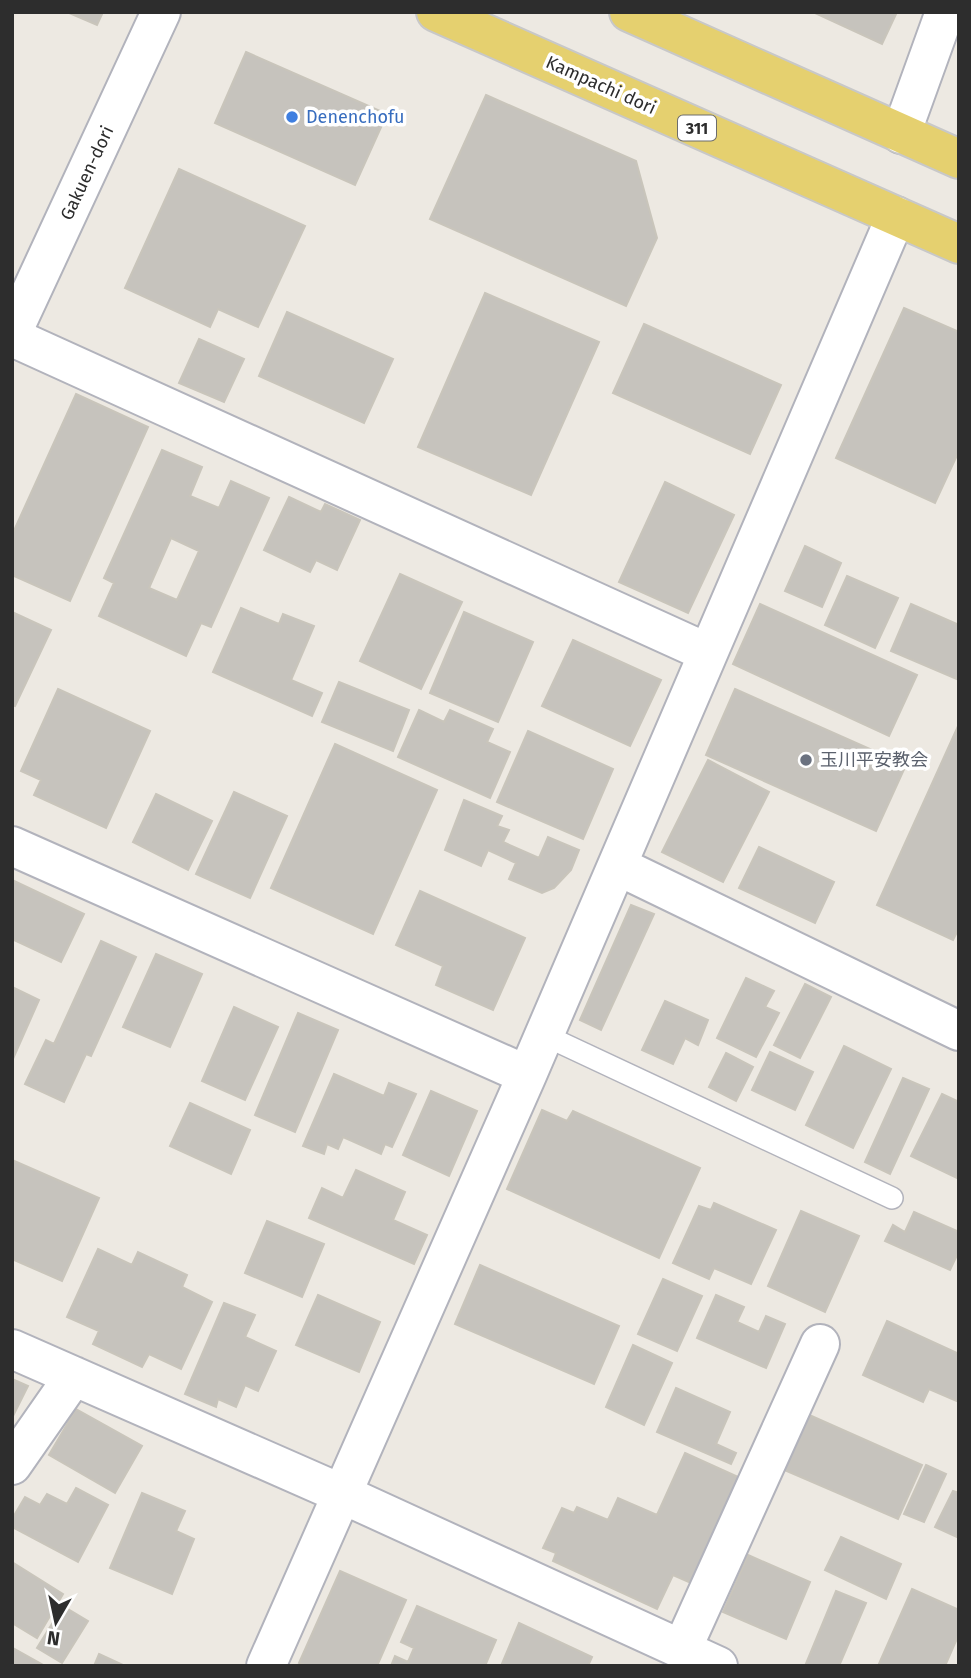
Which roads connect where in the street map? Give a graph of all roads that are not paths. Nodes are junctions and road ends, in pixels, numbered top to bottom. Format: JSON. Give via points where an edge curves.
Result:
{"nodes":[{"id":1,"x":161,"y":12,"type":"edge"},
{"id":2,"x":436,"y":12,"type":"edge"},
{"id":3,"x":629,"y":12,"type":"edge"},
{"id":4,"x":945,"y":12,"type":"edge"},
{"id":5,"x":901,"y":134,"type":"junction"},
{"id":6,"x":959,"y":159,"type":"edge"},
{"id":7,"x":896,"y":216,"type":"junction"},
{"id":8,"x":959,"y":244,"type":"edge"},
{"id":9,"x":12,"y":335,"type":"edge"},
{"id":10,"x":708,"y":653,"type":"junction"},
{"id":11,"x":12,"y":846,"type":"edge"},
{"id":12,"x":618,"y":866,"type":"junction"},
{"id":13,"x":959,"y":1031,"type":"edge"},
{"id":14,"x":544,"y":1035,"type":"junction"},
{"id":15,"x":527,"y":1075,"type":"junction"},
{"id":16,"x":892,"y":1198,"type":"dead end"},
{"id":17,"x":820,"y":1344,"type":"dead end"},
{"id":18,"x":12,"y":1349,"type":"edge"},
{"id":19,"x":74,"y":1376,"type":"junction"},
{"id":20,"x":12,"y":1465,"type":"edge"},
{"id":21,"x":342,"y":1494,"type":"junction"},
{"id":22,"x":682,"y":1649,"type":"junction"},
{"id":23,"x":266,"y":1666,"type":"edge"},
{"id":24,"x":718,"y":1666,"type":"edge"}],
"edges":[{"from":1,"to":9,"type":"street","name":"Gakuen-dori"},
{"from":2,"to":7,"type":"main road","name":"Kampachi dori","number":"311"},
{"from":3,"to":5,"type":"main road"},
{"from":4,"to":5,"type":"street"},
{"from":5,"to":6,"type":"main road"},
{"from":7,"to":8,"type":"main road","name":"Kampachi dori","number":"311"},
{"from":7,"to":10,"type":"street"},
{"from":9,"to":10,"type":"street"},
{"from":10,"to":12,"type":"street"},
{"from":11,"to":15,"type":"street"},
{"from":12,"to":13,"type":"street"},
{"from":12,"to":14,"type":"street"},
{"from":14,"to":15,"type":"street"},
{"from":14,"to":16,"type":"lane"},
{"from":15,"to":21,"type":"street"},
{"from":17,"to":22,"type":"street"},
{"from":18,"to":19,"type":"street"},
{"from":19,"to":20,"type":"street"},
{"from":19,"to":21,"type":"street"},
{"from":21,"to":22,"type":"street"},
{"from":21,"to":23,"type":"street"},
{"from":22,"to":24,"type":"street"}]}
